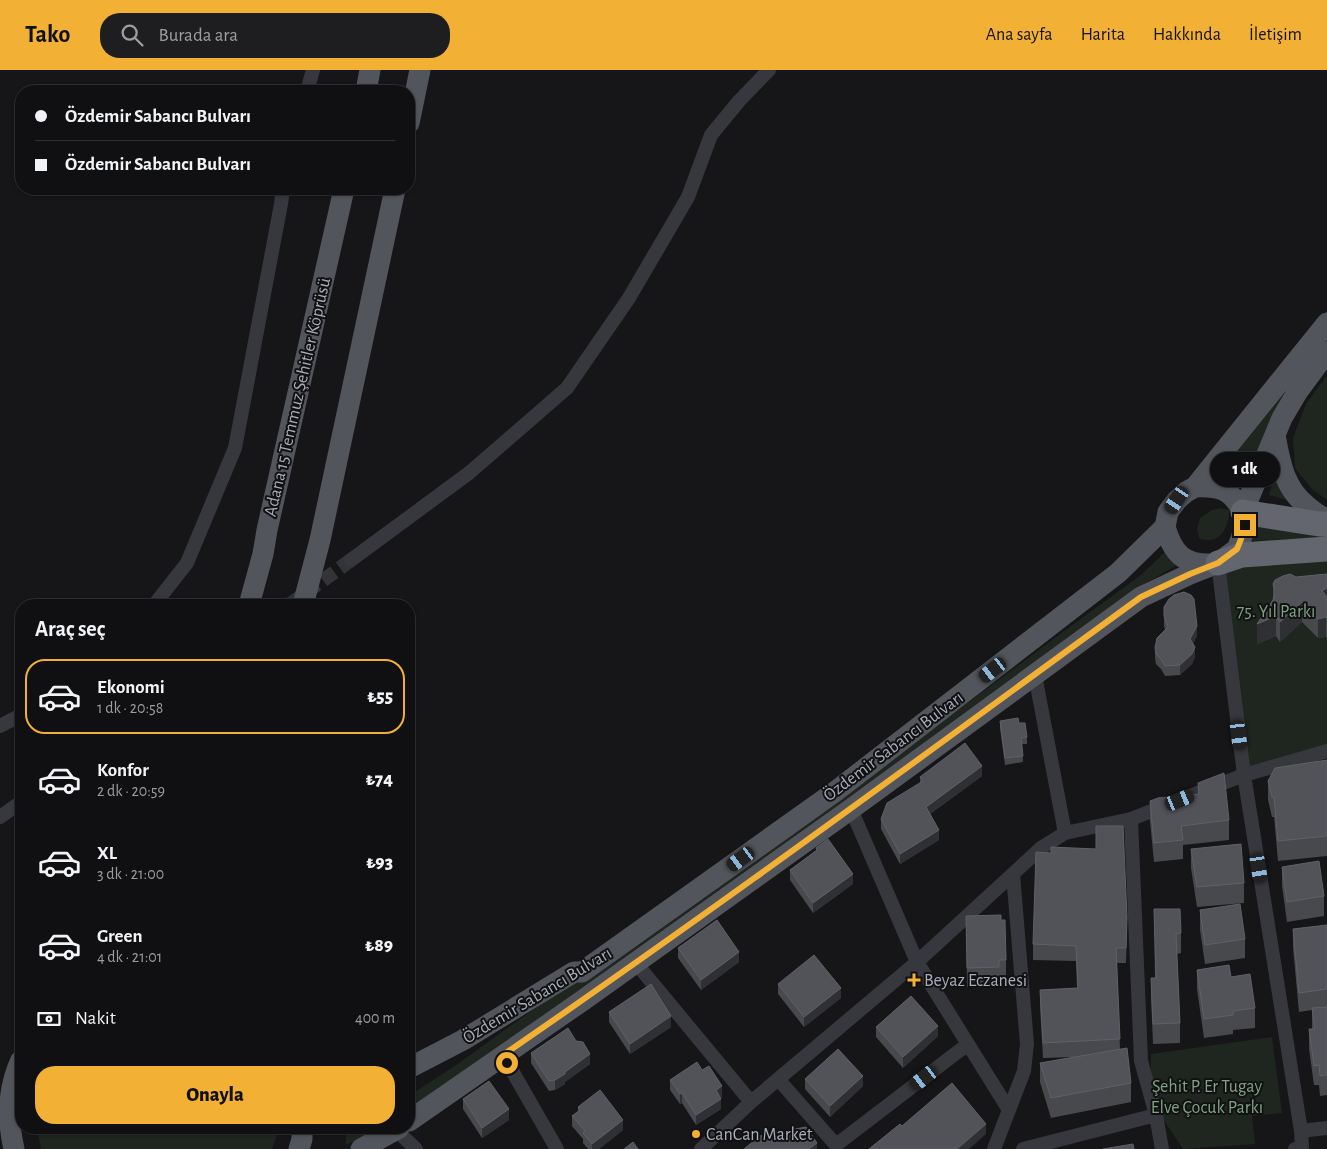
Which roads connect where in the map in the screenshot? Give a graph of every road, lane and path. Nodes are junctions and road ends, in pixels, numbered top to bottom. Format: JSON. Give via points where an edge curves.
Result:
{"nodes":[{"id":1,"x":313,"y":70,"type":"edge"},
{"id":2,"x":370,"y":70,"type":"edge"},
{"id":3,"x":420,"y":70,"type":"edge"},
{"id":4,"x":769,"y":70,"type":"edge"},
{"id":5,"x":309,"y":85,"type":"edge"},
{"id":6,"x":367,"y":85,"type":"edge"},
{"id":7,"x":415,"y":94,"type":"edge"},
{"id":8,"x":282,"y":195,"type":"edge"},
{"id":9,"x":343,"y":195,"type":"edge"},
{"id":10,"x":394,"y":195,"type":"edge"},
{"id":11,"x":1327,"y":323,"type":"edge"},
{"id":12,"x":1327,"y":352,"type":"edge"},
{"id":13,"x":1275,"y":435,"type":"junction"},
{"id":14,"x":1195,"y":487,"type":"junction"},
{"id":15,"x":1243,"y":512,"type":"junction"},
{"id":16,"x":1327,"y":519,"type":"edge"},
{"id":17,"x":1327,"y":524,"type":"edge"},
{"id":18,"x":1165,"y":526,"type":"junction"},
{"id":19,"x":1327,"y":549,"type":"edge"},
{"id":20,"x":351,"y":560,"type":"tunnel mouth"},
{"id":21,"x":1218,"y":563,"type":"junction"},
{"id":22,"x":159,"y":599,"type":"edge"},
{"id":23,"x":251,"y":599,"type":"edge"},
{"id":24,"x":305,"y":599,"type":"edge"},
{"id":25,"x":1035,"y":675,"type":"junction"},
{"id":26,"x":15,"y":718,"type":"edge"},
{"id":27,"x":0,"y":726,"type":"edge"},
{"id":28,"x":1327,"y":751,"type":"edge"},
{"id":29,"x":1244,"y":774,"type":"junction"},
{"id":30,"x":15,"y":806,"type":"edge"},
{"id":31,"x":851,"y":809,"type":"junction"},
{"id":32,"x":0,"y":817,"type":"edge"},
{"id":33,"x":1131,"y":819,"type":"junction"},
{"id":34,"x":1065,"y":833,"type":"junction"},
{"id":35,"x":1013,"y":874,"type":"junction"},
{"id":36,"x":635,"y":962,"type":"junction"},
{"id":37,"x":917,"y":962,"type":"junction"},
{"id":38,"x":968,"y":1044,"type":"junction"},
{"id":39,"x":503,"y":1055,"type":"junction"},
{"id":40,"x":415,"y":1065,"type":"edge"},
{"id":41,"x":778,"y":1079,"type":"junction"},
{"id":42,"x":15,"y":1080,"type":"edge"},
{"id":43,"x":751,"y":1102,"type":"junction"},
{"id":44,"x":1009,"y":1110,"type":"junction"},
{"id":45,"x":1156,"y":1115,"type":"junction"},
{"id":46,"x":415,"y":1116,"type":"edge"},
{"id":47,"x":1327,"y":1128,"type":"edge"},
{"id":48,"x":1301,"y":1131,"type":"junction"},
{"id":49,"x":302,"y":1134,"type":"edge"},
{"id":50,"x":387,"y":1134,"type":"edge"},
{"id":51,"x":406,"y":1134,"type":"edge"},
{"id":52,"x":1079,"y":1142,"type":"edge"},
{"id":53,"x":14,"y":1149,"type":"edge"},
{"id":54,"x":299,"y":1149,"type":"edge"},
{"id":55,"x":361,"y":1149,"type":"edge"},
{"id":56,"x":416,"y":1149,"type":"edge"},
{"id":57,"x":557,"y":1149,"type":"edge"},
{"id":58,"x":701,"y":1149,"type":"edge"},
{"id":59,"x":994,"y":1149,"type":"edge"},
{"id":60,"x":1023,"y":1149,"type":"edge"},
{"id":61,"x":1162,"y":1149,"type":"edge"},
{"id":62,"x":1294,"y":1149,"type":"edge"}],
"edges":[{"from":1,"to":5,"type":"street"},
{"from":2,"to":6,"type":"main road"},
{"from":3,"to":7,"type":"main road"},
{"from":4,"to":20,"type":"street","via":[[711,135],[688,197],[628,298],[567,388],[469,473]]},
{"from":8,"to":22,"type":"street","via":[[235,448],[187,563]]},
{"from":9,"to":23,"type":"main road","name":"Adana 15 Temmuz Şehitler Köprüsü"},
{"from":10,"to":24,"type":"main road"},
{"from":11,"to":14,"type":"main road","name":"Özdemir Sabancı Bulvarı"},
{"from":12,"to":13,"type":"main road","name":"Özdemir Sabancı Bulvarı","via":[[1298,391]]},
{"from":13,"to":15,"type":"main road","name":"Özdemir Sabancı Bulvarı"},
{"from":13,"to":16,"type":"main road","via":[[1282,472],[1290,489],[1311,510]]},
{"from":14,"to":15,"type":"main road","via":[[1226,491],[1237,500]]},
{"from":14,"to":18,"type":"main road","name":"Özdemir Sabancı Bulvarı","via":[[1177,500],[1168,512]]},
{"from":15,"to":17,"type":"highway"},
{"from":15,"to":21,"type":"main road","name":"Özdemir Sabancı Bulvarı","via":[[1245,525],[1237,549]]},
{"from":18,"to":21,"type":"main road","via":[[1169,540],[1187,560],[1200,564]]},
{"from":18,"to":40,"type":"main road","name":"Özdemir Sabancı Bulvarı","via":[[1118,572],[828,796],[582,972],[574,972],[463,1040]]},
{"from":19,"to":21,"type":"highway","via":[[1242,554]]},
{"from":21,"to":25,"type":"main road","name":"Özdemir Sabancı Bulvarı","via":[[1141,597]]},
{"from":21,"to":29,"type":"street"},
{"from":25,"to":31,"type":"main road","name":"Özdemir Sabancı Bulvarı"},
{"from":25,"to":34,"type":"street"},
{"from":26,"to":27,"type":"street"},
{"from":28,"to":29,"type":"street"},
{"from":29,"to":33,"type":"street"},
{"from":29,"to":48,"type":"street"},
{"from":30,"to":32,"type":"street"},
{"from":31,"to":36,"type":"main road","name":"Özdemir Sabancı Bulvarı"},
{"from":31,"to":37,"type":"street"},
{"from":33,"to":34,"type":"street"},
{"from":33,"to":45,"type":"street","via":[[1141,1061]]},
{"from":34,"to":35,"type":"street","via":[[1041,848]]},
{"from":35,"to":37,"type":"street"},
{"from":35,"to":44,"type":"street","via":[[1027,1044],[1024,1071]]},
{"from":36,"to":39,"type":"main road","name":"Özdemir Sabancı Bulvarı"},
{"from":36,"to":43,"type":"street"},
{"from":37,"to":38,"type":"street"},
{"from":37,"to":41,"type":"street"},
{"from":38,"to":41,"type":"street","via":[[836,1145]]},
{"from":38,"to":44,"type":"street"},
{"from":39,"to":46,"type":"main road","name":"Özdemir Sabancı Bulvarı"},
{"from":39,"to":57,"type":"street"},
{"from":41,"to":43,"type":"street"},
{"from":42,"to":53,"type":"main road","via":[[10,1107]]},
{"from":43,"to":58,"type":"street"},
{"from":44,"to":59,"type":"street"},
{"from":45,"to":52,"type":"street"},
{"from":45,"to":61,"type":"street"},
{"from":47,"to":48,"type":"street"},
{"from":48,"to":62,"type":"street","via":[[1302,1148]]},
{"from":49,"to":54,"type":"main road"},
{"from":50,"to":55,"type":"main road","name":"Özdemir Sabancı Bulvarı"},
{"from":51,"to":56,"type":"street"},
{"from":52,"to":60,"type":"street"}]}
